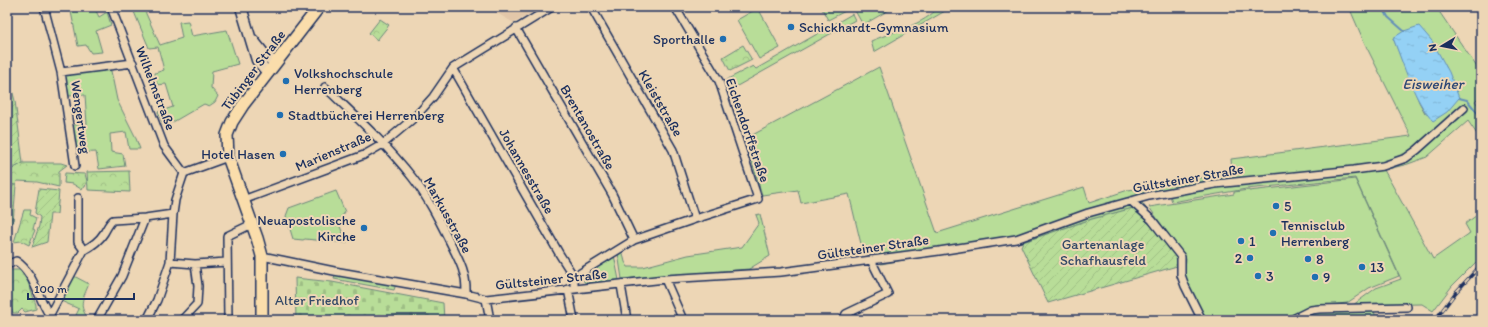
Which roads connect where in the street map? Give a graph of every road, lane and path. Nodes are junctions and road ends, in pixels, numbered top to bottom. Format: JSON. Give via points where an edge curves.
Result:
{"nodes":[{"id":1,"x":44,"y":7,"type":"edge"},
{"id":2,"x":111,"y":7,"type":"edge"},
{"id":3,"x":241,"y":7,"type":"edge"},
{"id":4,"x":319,"y":7,"type":"edge"},
{"id":5,"x":552,"y":7,"type":"edge"},
{"id":6,"x":591,"y":7,"type":"edge"},
{"id":7,"x":675,"y":7,"type":"edge"},
{"id":8,"x":516,"y":28,"type":"junction"},
{"id":9,"x":248,"y":31,"type":"junction"},
{"id":10,"x":133,"y":63,"type":"junction"},
{"id":11,"x":276,"y":63,"type":"junction"},
{"id":12,"x":453,"y":68,"type":"junction"},
{"id":13,"x":61,"y":72,"type":"junction"},
{"id":14,"x":268,"y":72,"type":"junction"},
{"id":15,"x":325,"y":87,"type":"dead end"},
{"id":16,"x":1464,"y":108,"type":"dead end"},
{"id":17,"x":383,"y":144,"type":"junction"},
{"id":18,"x":228,"y":157,"type":"junction"},
{"id":19,"x":75,"y":166,"type":"dead end"},
{"id":20,"x":184,"y":173,"type":"junction"},
{"id":21,"x":78,"y":198,"type":"dead end"},
{"id":22,"x":243,"y":200,"type":"junction"},
{"id":23,"x":1131,"y":201,"type":"junction"},
{"id":24,"x":173,"y":214,"type":"junction"},
{"id":25,"x":145,"y":218,"type":"junction"},
{"id":26,"x":695,"y":218,"type":"junction"},
{"id":27,"x":252,"y":224,"type":"junction"},
{"id":28,"x":634,"y":240,"type":"junction"},
{"id":29,"x":84,"y":250,"type":"junction"},
{"id":30,"x":262,"y":256,"type":"junction"},
{"id":31,"x":871,"y":260,"type":"junction"},
{"id":32,"x":170,"y":262,"type":"junction"},
{"id":33,"x":227,"y":262,"type":"junction"},
{"id":34,"x":195,"y":264,"type":"junction"},
{"id":35,"x":7,"y":265,"type":"edge"},
{"id":36,"x":574,"y":277,"type":"junction"},
{"id":37,"x":665,"y":280,"type":"junction"},
{"id":38,"x":621,"y":285,"type":"junction"},
{"id":39,"x":571,"y":289,"type":"junction"},
{"id":40,"x":466,"y":294,"type":"junction"},
{"id":41,"x":486,"y":299,"type":"junction"},
{"id":42,"x":1407,"y":307,"type":"dead end"},
{"id":43,"x":51,"y":318,"type":"edge"},
{"id":44,"x":846,"y":318,"type":"edge"},
{"id":45,"x":97,"y":320,"type":"edge"},
{"id":46,"x":147,"y":320,"type":"edge"},
{"id":47,"x":182,"y":320,"type":"edge"},
{"id":48,"x":228,"y":320,"type":"edge"},
{"id":49,"x":262,"y":320,"type":"edge"},
{"id":50,"x":490,"y":320,"type":"edge"},
{"id":51,"x":574,"y":320,"type":"edge"},
{"id":52,"x":627,"y":320,"type":"edge"},
{"id":53,"x":683,"y":320,"type":"edge"},
{"id":54,"x":1202,"y":320,"type":"edge"},
{"id":55,"x":1290,"y":320,"type":"edge"}],
"edges":[{"from":1,"to":13,"type":"street","name":"Wengertweg"},
{"from":2,"to":10,"type":"street","name":"Wilhelmstraße"},
{"from":3,"to":9,"type":"main road"},
{"from":4,"to":11,"type":"main road","name":"Tübinger Straße"},
{"from":5,"to":8,"type":"street","name":"Marienstraße"},
{"from":6,"to":26,"type":"street","name":"Kleiststraße","via":[[673,150]]},
{"from":7,"to":26,"type":"street","name":"Eichendorffstraße","via":[[719,81],[758,200]]},
{"from":8,"to":12,"type":"street","name":"Marienstraße"},
{"from":8,"to":28,"type":"street","name":"Brentanostraße","via":[[612,194]]},
{"from":9,"to":11,"type":"main road","via":[[265,55]]},
{"from":9,"to":14,"type":"main road","via":[[257,60]]},
{"from":10,"to":13,"type":"street","name":"Wengertweg"},
{"from":10,"to":20,"type":"street","name":"Wilhelmstraße","via":[[164,146]]},
{"from":11,"to":14,"type":"main road","name":"Tübinger Straße"},
{"from":12,"to":17,"type":"street","name":"Marienstraße","via":[[415,117]]},
{"from":12,"to":36,"type":"street","name":"Johannesstraße"},
{"from":13,"to":19,"type":"street","name":"Wengertweg"},
{"from":14,"to":18,"type":"main road","name":"Tübinger Straße","via":[[232,122],[228,131]]},
{"from":15,"to":17,"type":"street","name":"Markusstraße"},
{"from":16,"to":23,"type":"street","name":"Gültsteiner Straße","via":[[1406,158],[1383,166],[1215,184]]},
{"from":17,"to":22,"type":"street","name":"Marienstraße","via":[[343,164]]},
{"from":17,"to":40,"type":"street","name":"Markusstraße","via":[[413,178],[437,216],[466,278]]},
{"from":18,"to":20,"type":"street"},
{"from":18,"to":22,"type":"main road","name":"Tübinger Straße"},
{"from":20,"to":24,"type":"street"},
{"from":21,"to":29,"type":"street","via":[[78,242]]},
{"from":22,"to":27,"type":"main road","name":"Tübinger Straße"},
{"from":23,"to":31,"type":"street","name":"Gültsteiner Straße","via":[[1088,213],[1016,239]]},
{"from":23,"to":54,"type":"street","via":[[1152,220],[1181,257],[1181,275]]},
{"from":24,"to":25,"type":"street"},
{"from":24,"to":32,"type":"street"},
{"from":25,"to":29,"type":"street","via":[[113,220],[94,245]]},
{"from":25,"to":45,"type":"street","via":[[122,276]]},
{"from":26,"to":28,"type":"street"},
{"from":27,"to":30,"type":"main road","name":"Tübinger Straße"},
{"from":27,"to":33,"type":"street","via":[[227,236]]},
{"from":28,"to":36,"type":"street"},
{"from":29,"to":43,"type":"street"},
{"from":30,"to":40,"type":"street","name":"Gültsteiner Straße"},
{"from":30,"to":49,"type":"main road","name":"Tübinger Straße"},
{"from":31,"to":37,"type":"street","name":"Gültsteiner Straße","via":[[781,272]]},
{"from":31,"to":44,"type":"street","via":[[888,294]]},
{"from":32,"to":34,"type":"street"},
{"from":32,"to":46,"type":"street"},
{"from":33,"to":34,"type":"street"},
{"from":33,"to":48,"type":"street"},
{"from":34,"to":47,"type":"street","via":[[197,304]]},
{"from":35,"to":43,"type":"street","via":[[16,261],[23,266]]},
{"from":36,"to":39,"type":"street"},
{"from":37,"to":38,"type":"street","name":"Gültsteiner Straße"},
{"from":37,"to":53,"type":"street"},
{"from":38,"to":39,"type":"street","name":"Gültsteiner Straße"},
{"from":38,"to":52,"type":"street"},
{"from":39,"to":41,"type":"street","name":"Gültsteiner Straße"},
{"from":39,"to":51,"type":"street"},
{"from":40,"to":41,"type":"street","name":"Gültsteiner Straße"},
{"from":41,"to":50,"type":"street"},
{"from":42,"to":55,"type":"street","via":[[1319,308]]}]}
